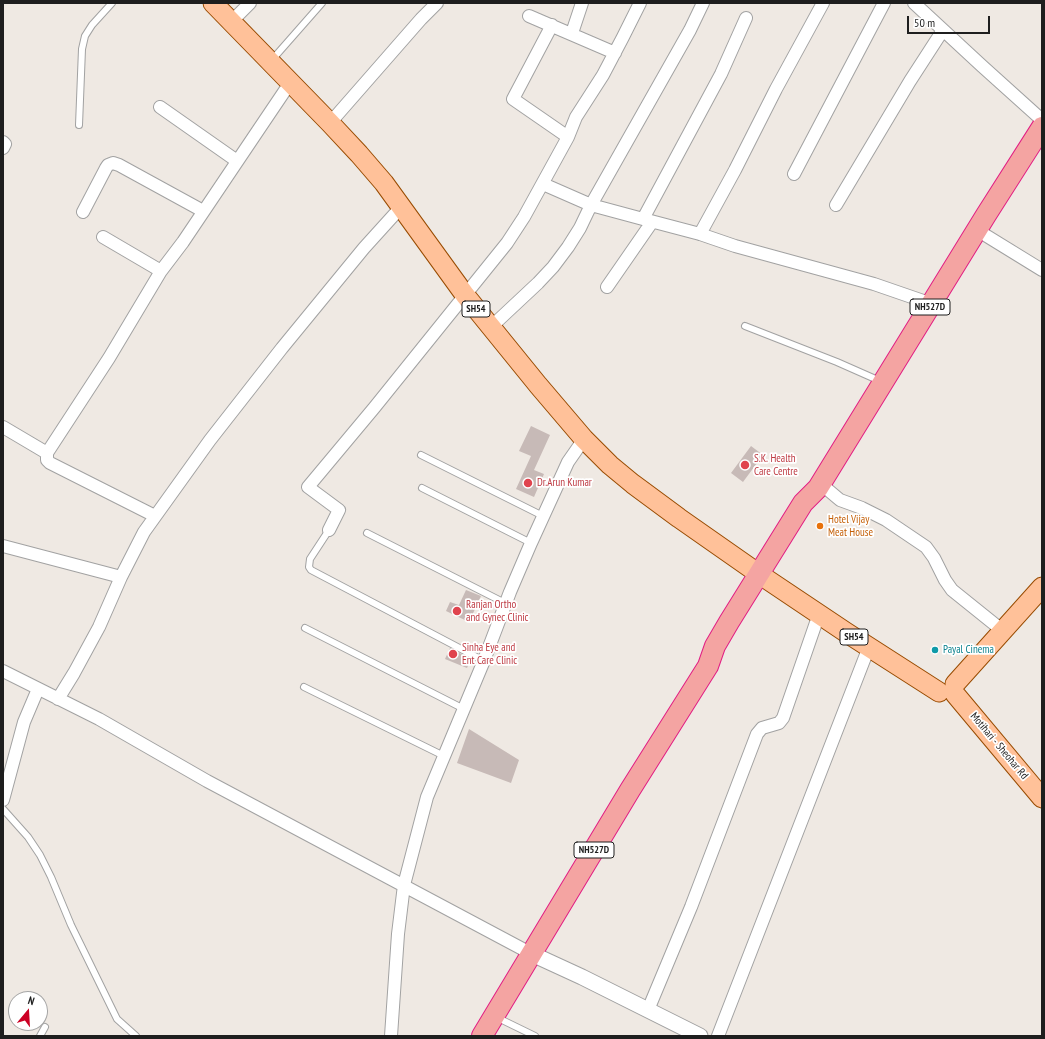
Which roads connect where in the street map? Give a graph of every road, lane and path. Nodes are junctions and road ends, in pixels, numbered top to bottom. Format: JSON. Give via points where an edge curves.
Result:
{"nodes":[{"id":1,"x":112,"y":3,"type":"edge"},
{"id":2,"x":213,"y":3,"type":"edge"},
{"id":3,"x":250,"y":3,"type":"edge"},
{"id":4,"x":322,"y":3,"type":"edge"},
{"id":5,"x":436,"y":3,"type":"edge"},
{"id":6,"x":582,"y":3,"type":"edge"},
{"id":7,"x":640,"y":3,"type":"edge"},
{"id":8,"x":704,"y":3,"type":"edge"},
{"id":9,"x":823,"y":3,"type":"edge"},
{"id":10,"x":884,"y":3,"type":"edge"},
{"id":11,"x":914,"y":3,"type":"edge"},
{"id":12,"x":529,"y":16,"type":"dead end"},
{"id":13,"x":746,"y":18,"type":"dead end"},
{"id":14,"x":231,"y":22,"type":"junction"},
{"id":15,"x":552,"y":25,"type":"junction"},
{"id":16,"x":943,"y":30,"type":"junction"},
{"id":17,"x":572,"y":33,"type":"junction"},
{"id":18,"x":615,"y":53,"type":"junction"},
{"id":19,"x":270,"y":62,"type":"junction"},
{"id":20,"x":290,"y":83,"type":"junction"},
{"id":21,"x":160,"y":107,"type":"dead end"},
{"id":22,"x":1042,"y":120,"type":"edge"},
{"id":23,"x":330,"y":123,"type":"junction"},
{"id":24,"x":79,"y":125,"type":"dead end"},
{"id":25,"x":1042,"y":127,"type":"edge"},
{"id":26,"x":568,"y":137,"type":"junction"},
{"id":27,"x":3,"y":142,"type":"edge"},
{"id":28,"x":3,"y":148,"type":"edge"},
{"id":29,"x":237,"y":161,"type":"junction"},
{"id":30,"x":794,"y":174,"type":"dead end"},
{"id":31,"x":543,"y":184,"type":"junction"},
{"id":32,"x":591,"y":205,"type":"junction"},
{"id":33,"x":836,"y":205,"type":"dead end"},
{"id":34,"x":402,"y":206,"type":"junction"},
{"id":35,"x":203,"y":211,"type":"junction"},
{"id":36,"x":83,"y":212,"type":"dead end"},
{"id":37,"x":647,"y":221,"type":"junction"},
{"id":38,"x":977,"y":230,"type":"junction"},
{"id":39,"x":700,"y":234,"type":"junction"},
{"id":40,"x":103,"y":237,"type":"dead end"},
{"id":41,"x":1042,"y":270,"type":"edge"},
{"id":42,"x":161,"y":271,"type":"junction"},
{"id":43,"x":607,"y":287,"type":"dead end"},
{"id":44,"x":465,"y":295,"type":"junction"},
{"id":45,"x":932,"y":304,"type":"junction"},
{"id":46,"x":745,"y":326,"type":"dead end"},
{"id":47,"x":491,"y":327,"type":"junction"},
{"id":48,"x":884,"y":382,"type":"junction"},
{"id":49,"x":3,"y":427,"type":"edge"},
{"id":50,"x":584,"y":439,"type":"junction"},
{"id":51,"x":47,"y":453,"type":"junction"},
{"id":52,"x":421,"y":455,"type":"dead end"},
{"id":53,"x":820,"y":486,"type":"junction"},
{"id":54,"x":422,"y":488,"type":"dead end"},
{"id":55,"x":155,"y":516,"type":"junction"},
{"id":56,"x":543,"y":516,"type":"junction"},
{"id":57,"x":329,"y":530,"type":"joint"},
{"id":58,"x":367,"y":533,"type":"dead end"},
{"id":59,"x":531,"y":543,"type":"junction"},
{"id":60,"x":3,"y":546,"type":"edge"},
{"id":61,"x":121,"y":576,"type":"junction"},
{"id":62,"x":764,"y":578,"type":"junction"},
{"id":63,"x":1042,"y":588,"type":"edge"},
{"id":64,"x":506,"y":603,"type":"junction"},
{"id":65,"x":819,"y":614,"type":"junction"},
{"id":66,"x":305,"y":628,"type":"dead end"},
{"id":67,"x":1003,"y":631,"type":"junction"},
{"id":68,"x":869,"y":647,"type":"junction"},
{"id":69,"x":484,"y":661,"type":"junction"},
{"id":70,"x":3,"y":671,"type":"edge"},
{"id":71,"x":304,"y":687,"type":"dead end"},
{"id":72,"x":38,"y":689,"type":"junction"},
{"id":73,"x":950,"y":690,"type":"junction"},
{"id":74,"x":58,"y":699,"type":"junction"},
{"id":75,"x":464,"y":709,"type":"junction"},
{"id":76,"x":444,"y":756,"type":"junction"},
{"id":77,"x":1042,"y":798,"type":"edge"},
{"id":78,"x":3,"y":800,"type":"edge"},
{"id":79,"x":3,"y":809,"type":"edge"},
{"id":80,"x":404,"y":885,"type":"junction"},
{"id":81,"x":532,"y":954,"type":"junction"},
{"id":82,"x":648,"y":1010,"type":"junction"},
{"id":83,"x":494,"y":1016,"type":"junction"},
{"id":84,"x":136,"y":1036,"type":"edge"},
{"id":85,"x":391,"y":1036,"type":"edge"},
{"id":86,"x":482,"y":1036,"type":"edge"},
{"id":87,"x":535,"y":1036,"type":"edge"},
{"id":88,"x":700,"y":1036,"type":"edge"},
{"id":89,"x":718,"y":1036,"type":"edge"}],
"edges":[{"from":1,"to":24,"type":"lane","via":[[92,25],[82,50]]},
{"from":2,"to":14,"type":"main road","number":"SH54"},
{"from":3,"to":14,"type":"street"},
{"from":4,"to":19,"type":"lane"},
{"from":5,"to":23,"type":"street"},
{"from":6,"to":17,"type":"street"},
{"from":7,"to":18,"type":"street"},
{"from":8,"to":32,"type":"street"},
{"from":9,"to":39,"type":"street"},
{"from":10,"to":30,"type":"street"},
{"from":11,"to":16,"type":"street"},
{"from":12,"to":15,"type":"street"},
{"from":13,"to":37,"type":"street","via":[[721,74]]},
{"from":14,"to":19,"type":"main road","number":"SH54"},
{"from":15,"to":17,"type":"street"},
{"from":15,"to":26,"type":"street","via":[[513,99]]},
{"from":16,"to":22,"type":"street"},
{"from":16,"to":33,"type":"street"},
{"from":17,"to":18,"type":"street"},
{"from":18,"to":26,"type":"street","via":[[576,117]]},
{"from":19,"to":20,"type":"main road","number":"SH54"},
{"from":20,"to":23,"type":"main road","number":"SH54"},
{"from":20,"to":29,"type":"street"},
{"from":21,"to":29,"type":"street"},
{"from":23,"to":34,"type":"main road","number":"SH54"},
{"from":25,"to":38,"type":"highway","number":"NH527D"},
{"from":26,"to":31,"type":"street"},
{"from":27,"to":28,"type":"street"},
{"from":29,"to":35,"type":"street"},
{"from":31,"to":32,"type":"street"},
{"from":31,"to":44,"type":"street","via":[[507,243]]},
{"from":32,"to":37,"type":"street"},
{"from":32,"to":47,"type":"street","via":[[576,234],[553,267]]},
{"from":34,"to":44,"type":"main road","number":"SH54"},
{"from":34,"to":55,"type":"street","via":[[282,348]]},
{"from":35,"to":36,"type":"street","via":[[113,163],[106,168]]},
{"from":35,"to":42,"type":"street"},
{"from":37,"to":39,"type":"street"},
{"from":37,"to":43,"type":"street"},
{"from":38,"to":41,"type":"street"},
{"from":38,"to":45,"type":"highway","number":"NH527D"},
{"from":39,"to":45,"type":"street","via":[[874,284]]},
{"from":40,"to":42,"type":"street"},
{"from":42,"to":51,"type":"street","via":[[109,358]]},
{"from":44,"to":47,"type":"main road","number":"SH54"},
{"from":44,"to":57,"type":"street","via":[[308,487],[339,510]]},
{"from":45,"to":48,"type":"highway","number":"NH527D"},
{"from":46,"to":48,"type":"lane"},
{"from":47,"to":50,"type":"main road","number":"SH54"},
{"from":48,"to":53,"type":"highway","number":"NH527D"},
{"from":49,"to":51,"type":"street"},
{"from":50,"to":56,"type":"street","via":[[568,462]]},
{"from":50,"to":62,"type":"main road","number":"SH54","via":[[632,484]]},
{"from":51,"to":55,"type":"street","via":[[47,460],[50,463]]},
{"from":52,"to":56,"type":"lane"},
{"from":53,"to":62,"type":"highway","number":"NH527D","via":[[803,503]]},
{"from":53,"to":67,"type":"street","via":[[840,500],[886,520],[926,547],[952,590]]},
{"from":54,"to":59,"type":"lane"},
{"from":55,"to":61,"type":"street"},
{"from":56,"to":59,"type":"street"},
{"from":57,"to":69,"type":"lane","via":[[310,559],[311,570]]},
{"from":58,"to":64,"type":"lane"},
{"from":59,"to":64,"type":"street"},
{"from":60,"to":61,"type":"street"},
{"from":61,"to":74,"type":"street","via":[[99,627]]},
{"from":62,"to":65,"type":"main road","number":"SH54"},
{"from":62,"to":81,"type":"highway","number":"NH527D","via":[[715,646],[708,666]]},
{"from":63,"to":67,"type":"main road"},
{"from":64,"to":69,"type":"street"},
{"from":65,"to":68,"type":"main road","number":"SH54"},
{"from":65,"to":82,"type":"street","via":[[783,718],[779,723],[762,728],[757,734],[691,907]]},
{"from":66,"to":75,"type":"lane"},
{"from":67,"to":73,"type":"main road"},
{"from":68,"to":73,"type":"main road","number":"SH54"},
{"from":68,"to":89,"type":"street"},
{"from":69,"to":75,"type":"street"},
{"from":70,"to":72,"type":"street"},
{"from":71,"to":76,"type":"lane"},
{"from":72,"to":74,"type":"street"},
{"from":72,"to":78,"type":"street","via":[[24,722]]},
{"from":73,"to":77,"type":"main road","name":"Motihari - Sheohar Rd"},
{"from":74,"to":80,"type":"street"},
{"from":75,"to":76,"type":"street"},
{"from":76,"to":80,"type":"street","via":[[427,797]]},
{"from":79,"to":84,"type":"lane","via":[[40,855],[117,1019]]},
{"from":80,"to":81,"type":"street"},
{"from":80,"to":85,"type":"street"},
{"from":81,"to":82,"type":"street"},
{"from":81,"to":83,"type":"highway","number":"NH527D"},
{"from":82,"to":88,"type":"street"},
{"from":83,"to":86,"type":"highway","number":"NH527D"},
{"from":83,"to":87,"type":"lane"}]}
